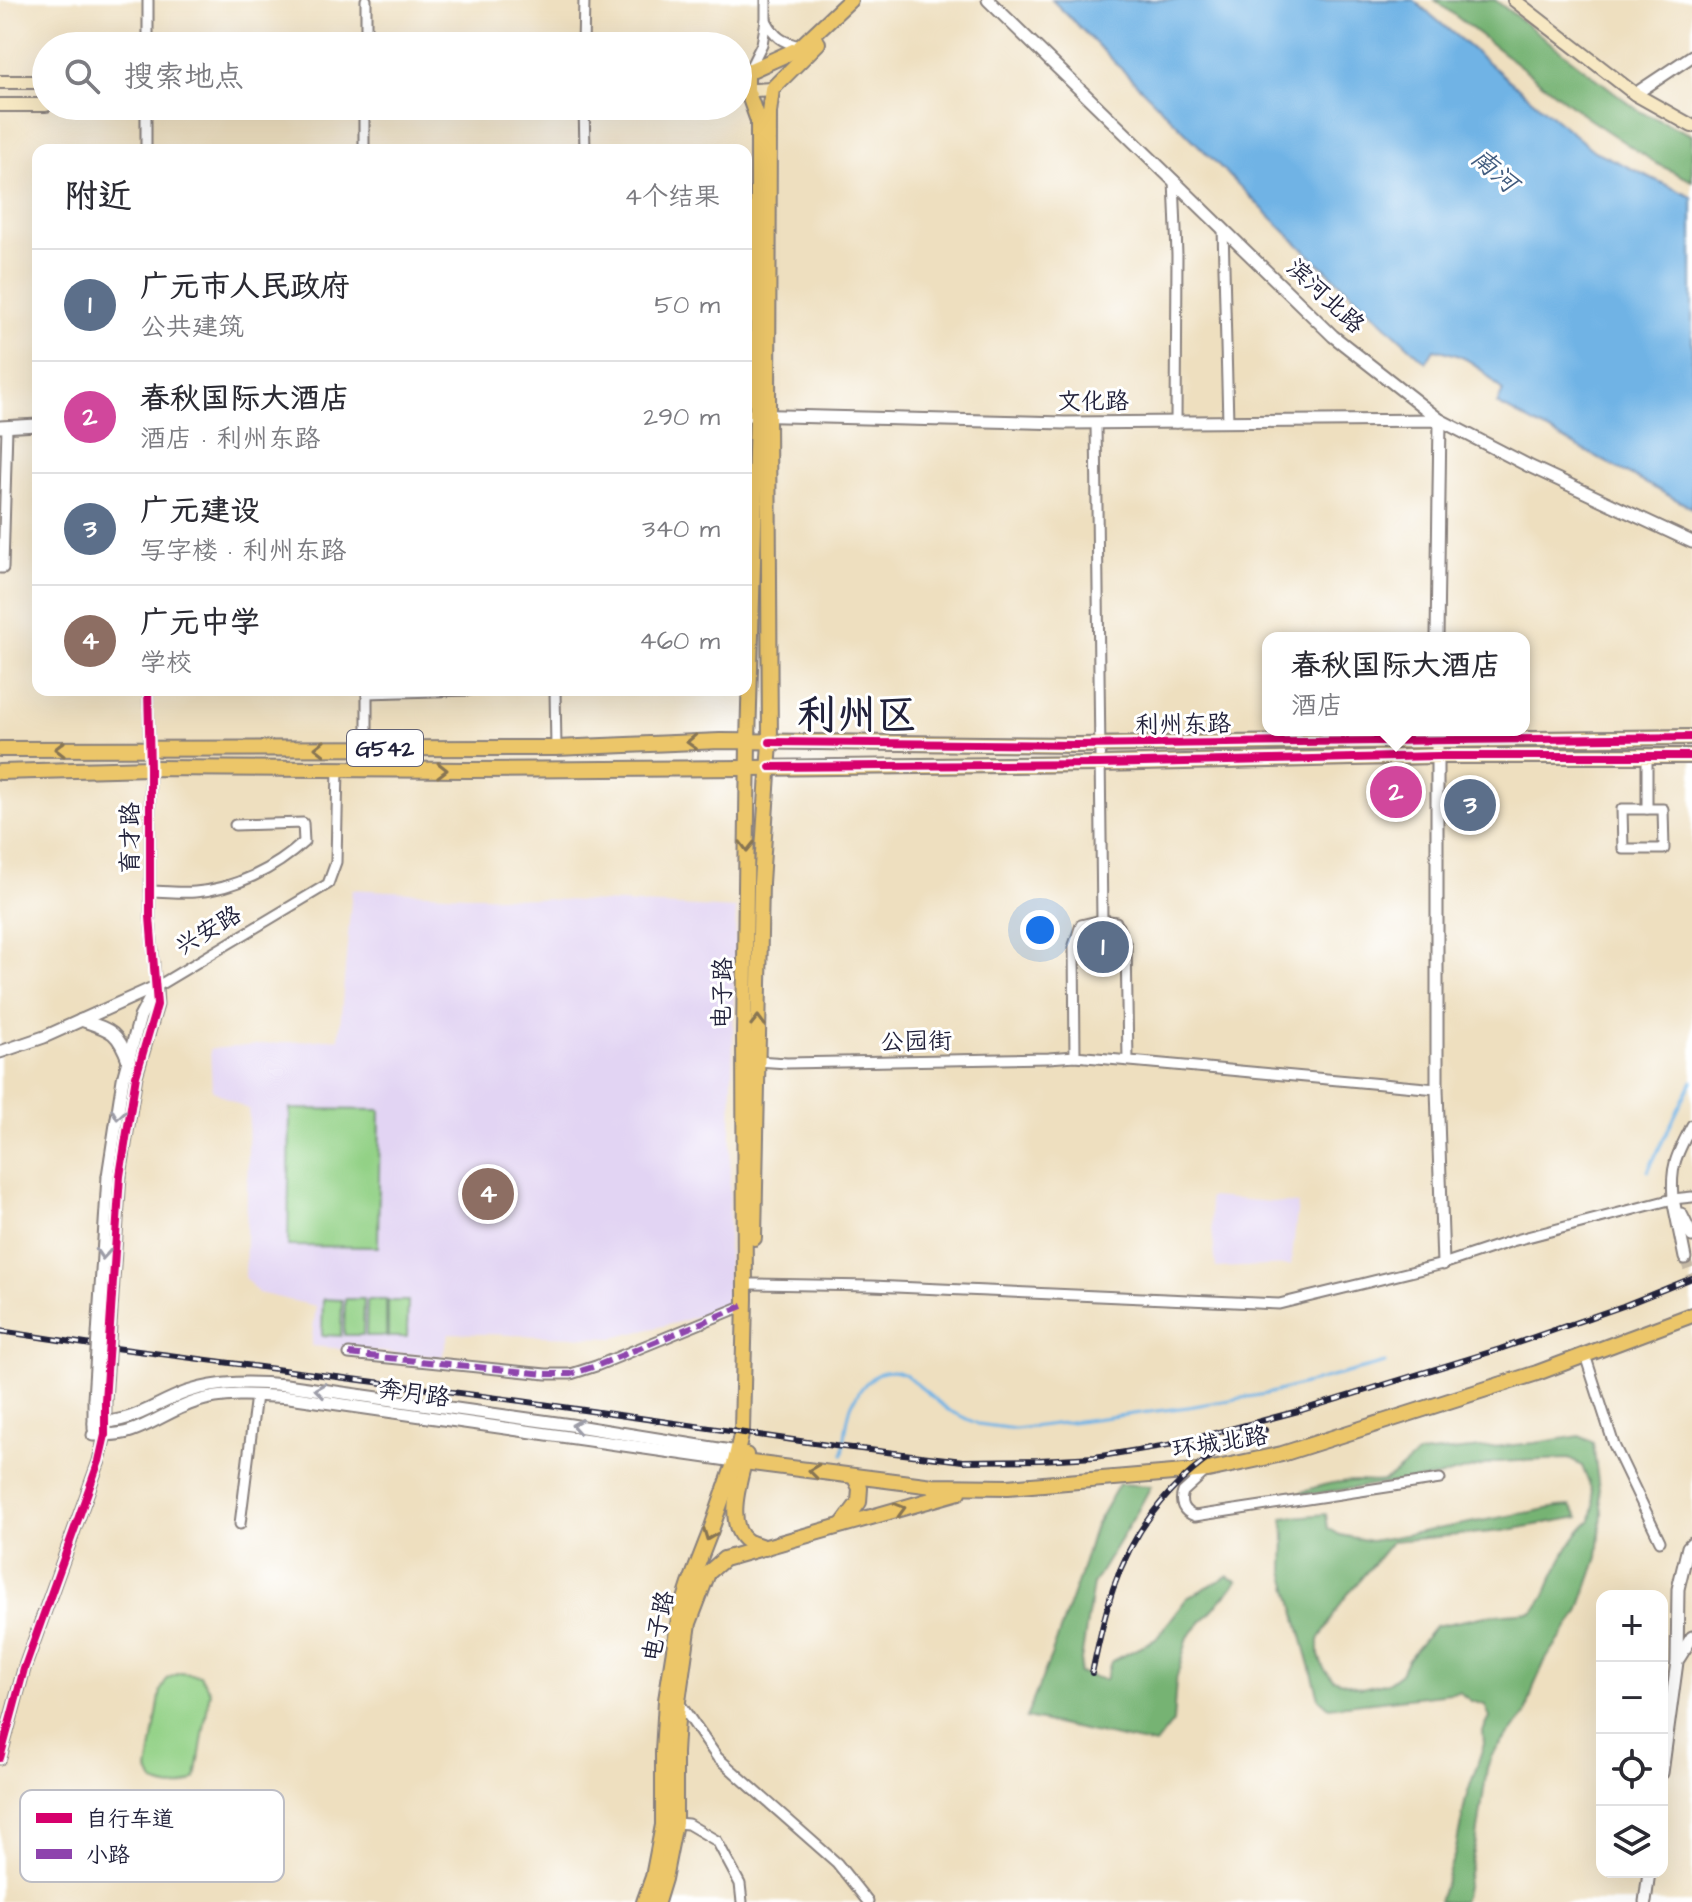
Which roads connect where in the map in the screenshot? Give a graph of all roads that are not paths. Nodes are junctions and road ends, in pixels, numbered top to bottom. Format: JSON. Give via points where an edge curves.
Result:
{"nodes":[{"id":1,"x":148,"y":0,"type":"edge"},
{"id":2,"x":366,"y":0,"type":"edge"},
{"id":3,"x":584,"y":0,"type":"edge"},
{"id":4,"x":766,"y":0,"type":"edge"},
{"id":5,"x":861,"y":0,"type":"edge"},
{"id":6,"x":988,"y":0,"type":"edge"},
{"id":7,"x":1514,"y":0,"type":"edge"},
{"id":8,"x":847,"y":6,"type":"edge"},
{"id":9,"x":766,"y":20,"type":"junction"},
{"id":10,"x":148,"y":32,"type":"edge"},
{"id":11,"x":366,"y":32,"type":"edge"},
{"id":12,"x":583,"y":32,"type":"edge"},
{"id":13,"x":800,"y":46,"type":"junction"},
{"id":14,"x":1692,"y":56,"type":"edge"},
{"id":15,"x":752,"y":59,"type":"edge"},
{"id":16,"x":752,"y":69,"type":"edge"},
{"id":17,"x":0,"y":82,"type":"edge"},
{"id":18,"x":32,"y":82,"type":"edge"},
{"id":19,"x":772,"y":89,"type":"junction"},
{"id":20,"x":752,"y":90,"type":"edge"},
{"id":21,"x":1635,"y":94,"type":"junction"},
{"id":22,"x":0,"y":105,"type":"edge"},
{"id":23,"x":32,"y":105,"type":"edge"},
{"id":24,"x":752,"y":109,"type":"edge"},
{"id":25,"x":146,"y":120,"type":"edge"},
{"id":26,"x":364,"y":120,"type":"edge"},
{"id":27,"x":584,"y":120,"type":"edge"},
{"id":28,"x":1692,"y":126,"type":"edge"},
{"id":29,"x":146,"y":144,"type":"edge"},
{"id":30,"x":364,"y":144,"type":"edge"},
{"id":31,"x":585,"y":144,"type":"edge"},
{"id":32,"x":1174,"y":180,"type":"junction"},
{"id":33,"x":1223,"y":228,"type":"junction"},
{"id":34,"x":758,"y":232,"type":"edge"},
{"id":35,"x":757,"y":415,"type":"edge"},
{"id":36,"x":1440,"y":420,"type":"junction"},
{"id":37,"x":1228,"y":422,"type":"junction"},
{"id":38,"x":1096,"y":423,"type":"junction"},
{"id":39,"x":1176,"y":423,"type":"junction"},
{"id":40,"x":32,"y":425,"type":"edge"},
{"id":41,"x":3,"y":427,"type":"edge"},
{"id":42,"x":1692,"y":542,"type":"edge"},
{"id":43,"x":0,"y":568,"type":"edge"},
{"id":44,"x":752,"y":597,"type":"edge"},
{"id":45,"x":1437,"y":632,"type":"edge"},
{"id":46,"x":148,"y":696,"type":"edge"},
{"id":47,"x":367,"y":696,"type":"edge"},
{"id":48,"x":555,"y":696,"type":"edge"},
{"id":49,"x":749,"y":696,"type":"edge"},
{"id":50,"x":1692,"y":737,"type":"edge"},
{"id":51,"x":748,"y":742,"type":"junction"},
{"id":52,"x":770,"y":742,"type":"junction"},
{"id":53,"x":1437,"y":742,"type":"edge"},
{"id":54,"x":1099,"y":745,"type":"junction"},
{"id":55,"x":118,"y":748,"type":"junction"},
{"id":56,"x":149,"y":748,"type":"junction"},
{"id":57,"x":193,"y":748,"type":"junction"},
{"id":58,"x":367,"y":748,"type":"junction"},
{"id":59,"x":556,"y":748,"type":"junction"},
{"id":60,"x":0,"y":749,"type":"edge"},
{"id":61,"x":1647,"y":756,"type":"junction"},
{"id":62,"x":1692,"y":756,"type":"edge"},
{"id":63,"x":1100,"y":764,"type":"junction"},
{"id":64,"x":770,"y":767,"type":"junction"},
{"id":65,"x":150,"y":768,"type":"junction"},
{"id":66,"x":193,"y":768,"type":"junction"},
{"id":67,"x":338,"y":768,"type":"junction"},
{"id":68,"x":748,"y":768,"type":"junction"},
{"id":69,"x":118,"y":769,"type":"junction"},
{"id":70,"x":0,"y":772,"type":"edge"},
{"id":71,"x":1647,"y":809,"type":"junction"},
{"id":72,"x":235,"y":825,"type":"dead end"},
{"id":73,"x":150,"y":891,"type":"junction"},
{"id":74,"x":1102,"y":920,"type":"junction"},
{"id":75,"x":156,"y":987,"type":"junction"},
{"id":76,"x":81,"y":1020,"type":"junction"},
{"id":77,"x":0,"y":1052,"type":"edge"},
{"id":78,"x":1075,"y":1056,"type":"junction"},
{"id":79,"x":128,"y":1060,"type":"junction"},
{"id":80,"x":1128,"y":1060,"type":"junction"},
{"id":81,"x":757,"y":1061,"type":"junction"},
{"id":82,"x":1437,"y":1089,"type":"junction"},
{"id":83,"x":1692,"y":1125,"type":"edge"},
{"id":84,"x":114,"y":1176,"type":"junction"},
{"id":85,"x":1692,"y":1197,"type":"edge"},
{"id":86,"x":1673,"y":1199,"type":"junction"},
{"id":87,"x":1692,"y":1236,"type":"edge"},
{"id":88,"x":1685,"y":1258,"type":"dead end"},
{"id":89,"x":1443,"y":1264,"type":"junction"},
{"id":90,"x":753,"y":1284,"type":"junction"},
{"id":91,"x":745,"y":1305,"type":"junction"},
{"id":92,"x":1692,"y":1316,"type":"edge"},
{"id":93,"x":349,"y":1354,"type":"dead end"},
{"id":94,"x":1585,"y":1355,"type":"junction"},
{"id":95,"x":256,"y":1395,"type":"junction"},
{"id":96,"x":99,"y":1429,"type":"junction"},
{"id":97,"x":739,"y":1458,"type":"junction"},
{"id":98,"x":763,"y":1465,"type":"junction"},
{"id":99,"x":1208,"y":1470,"type":"junction"},
{"id":100,"x":854,"y":1476,"type":"junction"},
{"id":101,"x":1440,"y":1479,"type":"dead end"},
{"id":102,"x":975,"y":1487,"type":"junction"},
{"id":103,"x":736,"y":1498,"type":"junction"},
{"id":104,"x":240,"y":1524,"type":"dead end"},
{"id":105,"x":842,"y":1525,"type":"junction"},
{"id":106,"x":1660,"y":1541,"type":"dead end"},
{"id":107,"x":1692,"y":1543,"type":"edge"},
{"id":108,"x":765,"y":1548,"type":"junction"},
{"id":109,"x":1692,"y":1637,"type":"edge"},
{"id":110,"x":1677,"y":1662,"type":"junction"},
{"id":111,"x":678,"y":1701,"type":"junction"},
{"id":112,"x":1667,"y":1734,"type":"edge"},
{"id":113,"x":0,"y":1758,"type":"edge"},
{"id":114,"x":675,"y":1823,"type":"junction"},
{"id":115,"x":1648,"y":1878,"type":"edge"},
{"id":116,"x":644,"y":1902,"type":"edge"},
{"id":117,"x":657,"y":1902,"type":"edge"},
{"id":118,"x":742,"y":1902,"type":"edge"},
{"id":119,"x":868,"y":1902,"type":"edge"},
{"id":120,"x":1645,"y":1902,"type":"edge"}],
"edges":[{"from":1,"to":10,"type":"street"},
{"from":2,"to":11,"type":"street"},
{"from":3,"to":12,"type":"street"},
{"from":4,"to":9,"type":"street"},
{"from":5,"to":8,"type":"main road"},
{"from":6,"to":32,"type":"street","name":"滨河北路"},
{"from":7,"to":21,"type":"main road"},
{"from":8,"to":13,"type":"main road"},
{"from":8,"to":19,"type":"main road"},
{"from":9,"to":13,"type":"street","via":[[787,44]]},
{"from":9,"to":15,"type":"street","via":[[762,44]]},
{"from":13,"to":16,"type":"main road"},
{"from":14,"to":21,"type":"street"},
{"from":17,"to":18,"type":"main road"},
{"from":19,"to":20,"type":"main road"},
{"from":19,"to":34,"type":"main road","name":"电子路"},
{"from":21,"to":28,"type":"main road"},
{"from":22,"to":23,"type":"main road"},
{"from":24,"to":34,"type":"main road","name":"电子路","via":[[758,121]]},
{"from":25,"to":29,"type":"street"},
{"from":26,"to":30,"type":"street"},
{"from":27,"to":31,"type":"street"},
{"from":32,"to":33,"type":"street","name":"滨河北路"},
{"from":32,"to":39,"type":"street"},
{"from":33,"to":36,"type":"street","name":"滨河北路","via":[[1333,336]]},
{"from":33,"to":37,"type":"street"},
{"from":34,"to":35,"type":"main road","name":"电子路"},
{"from":35,"to":38,"type":"street","name":"文化路"},
{"from":35,"to":44,"type":"main road","name":"电子路"},
{"from":35,"to":52,"type":"main road","name":"电子路"},
{"from":36,"to":37,"type":"street","name":"文化路"},
{"from":36,"to":42,"type":"street","name":"滨河北路"},
{"from":36,"to":45,"type":"street"},
{"from":37,"to":39,"type":"street","name":"文化路"},
{"from":38,"to":39,"type":"street","name":"文化路"},
{"from":38,"to":54,"type":"street"},
{"from":40,"to":41,"type":"street"},
{"from":41,"to":43,"type":"street"},
{"from":46,"to":56,"type":"street","name":"育才路"},
{"from":47,"to":58,"type":"street"},
{"from":48,"to":59,"type":"street"},
{"from":49,"to":51,"type":"main road","name":"电子路"},
{"from":50,"to":53,"type":"main road","name":"利州东路","number":"G542"},
{"from":51,"to":52,"type":"main road","number":"G542"},
{"from":51,"to":59,"type":"main road","number":"G542","one_way":true},
{"from":51,"to":68,"type":"main road","name":"电子路"},
{"from":52,"to":54,"type":"main road","name":"利州东路","number":"G542"},
{"from":52,"to":64,"type":"main road","name":"电子路"},
{"from":53,"to":54,"type":"main road","name":"利州东路","number":"G542"},
{"from":53,"to":61,"type":"main road","name":"利州东路","number":"G542"},
{"from":53,"to":63,"type":"main road","name":"利州东路","number":"G542"},
{"from":53,"to":82,"type":"street"},
{"from":54,"to":63,"type":"street"},
{"from":55,"to":56,"type":"main road","number":"G542"},
{"from":55,"to":60,"type":"main road","number":"G542","one_way":true},
{"from":55,"to":69,"type":"main road"},
{"from":56,"to":57,"type":"main road","number":"G542"},
{"from":56,"to":65,"type":"street","name":"育才路"},
{"from":58,"to":57,"type":"main road","number":"G542","one_way":true},
{"from":57,"to":66,"type":"main road"},
{"from":58,"to":59,"type":"main road","number":"G542"},
{"from":61,"to":62,"type":"main road","name":"利州东路","number":"G542"},
{"from":61,"to":71,"type":"street"},
{"from":63,"to":64,"type":"main road","name":"利州东路","number":"G542"},
{"from":63,"to":74,"type":"street"},
{"from":64,"to":68,"type":"main road","number":"G542"},
{"from":81,"to":64,"type":"main road","name":"电子路","one_way":true},
{"from":65,"to":66,"type":"main road","number":"G542"},
{"from":65,"to":69,"type":"main road","number":"G542"},
{"from":65,"to":73,"type":"street","name":"育才路"},
{"from":66,"to":67,"type":"main road","number":"G542"},
{"from":67,"to":68,"type":"main road","number":"G542","one_way":true},
{"from":67,"to":75,"type":"street","name":"兴安路","via":[[336,862],[328,884]]},
{"from":68,"to":91,"type":"main road","name":"电子路","one_way":true},
{"from":69,"to":70,"type":"main road","number":"G542"},
{"from":71,"to":71,"type":"street","via":[[1622,809],[1623,849],[1664,849],[1663,809]]},
{"from":72,"to":73,"type":"street","via":[[303,823],[304,842],[267,870],[230,885],[196,892]]},
{"from":73,"to":75,"type":"street","name":"育才路"},
{"from":74,"to":78,"type":"street","via":[[1081,925],[1074,945]]},
{"from":74,"to":80,"type":"street","via":[[1116,922],[1126,945]]},
{"from":75,"to":76,"type":"street","name":"兴安路"},
{"from":75,"to":79,"type":"street","via":[[140,1017]]},
{"from":75,"to":84,"type":"street","via":[[157,1005]]},
{"from":76,"to":77,"type":"street","name":"兴安路"},
{"from":76,"to":79,"type":"street","via":[[111,1030]]},
{"from":78,"to":80,"type":"street","name":"公园街"},
{"from":78,"to":81,"type":"street","name":"公园街"},
{"from":79,"to":84,"type":"street","one_way":true},
{"from":80,"to":82,"type":"street"},
{"from":81,"to":90,"type":"main road","name":"电子路"},
{"from":82,"to":89,"type":"street"},
{"from":83,"to":86,"type":"street","via":[[1675,1158]]},
{"from":84,"to":96,"type":"street","bridge":true},
{"from":85,"to":86,"type":"street"},
{"from":86,"to":87,"type":"street"},
{"from":86,"to":88,"type":"street"},
{"from":86,"to":89,"type":"street"},
{"from":89,"to":90,"type":"street","via":[[1279,1304]]},
{"from":90,"to":97,"type":"main road","name":"电子路","via":[[750,1432]]},
{"from":91,"to":93,"type":"street","via":[[571,1374]]},
{"from":91,"to":97,"type":"main road","name":"电子路"},
{"from":92,"to":94,"type":"main road","name":"环城北路"},
{"from":94,"to":99,"type":"main road","name":"环城北路","via":[[1282,1454]]},
{"from":94,"to":106,"type":"street","via":[[1614,1445]]},
{"from":95,"to":96,"type":"street","name":"奔月路","via":[[196,1401],[131,1432],[114,1435]]},
{"from":95,"to":97,"type":"street","name":"奔月路"},
{"from":95,"to":104,"type":"street"},
{"from":97,"to":96,"type":"street","one_way":true,"via":[[571,1425],[251,1382],[188,1392]]},
{"from":96,"to":113,"type":"street","via":[[99,1461],[24,1669]]},
{"from":97,"to":98,"type":"main road","name":"环城北路"},
{"from":97,"to":103,"type":"main road"},
{"from":97,"to":116,"type":"main road","name":"电子路","one_way":true,"via":[[679,1618],[666,1700],[663,1825]]},
{"from":100,"to":98,"type":"main road","name":"环城北路","one_way":true},
{"from":98,"to":103,"type":"main road"},
{"from":99,"to":101,"type":"street","via":[[1181,1495],[1182,1507],[1191,1515]]},
{"from":99,"to":102,"type":"main road","name":"环城北路"},
{"from":100,"to":102,"type":"main road","name":"环城北路"},
{"from":100,"to":105,"type":"main road","via":[[859,1502]]},
{"from":105,"to":102,"type":"main road","one_way":true},
{"from":103,"to":108,"type":"main road","via":[[738,1529],[745,1540]]},
{"from":105,"to":108,"type":"main road"},
{"from":107,"to":110,"type":"street","via":[[1678,1589]]},
{"from":108,"to":111,"type":"main road","name":"电子路","via":[[724,1559],[708,1573],[689,1623]]},
{"from":109,"to":110,"type":"street"},
{"from":110,"to":112,"type":"street"},
{"from":111,"to":114,"type":"main road","name":"电子路"},
{"from":111,"to":119,"type":"street","via":[[717,1757],[837,1863]]},
{"from":114,"to":117,"type":"main road","name":"电子路"},
{"from":114,"to":118,"type":"street","via":[[688,1824],[717,1841],[740,1884]]},
{"from":115,"to":120,"type":"street"}]}
